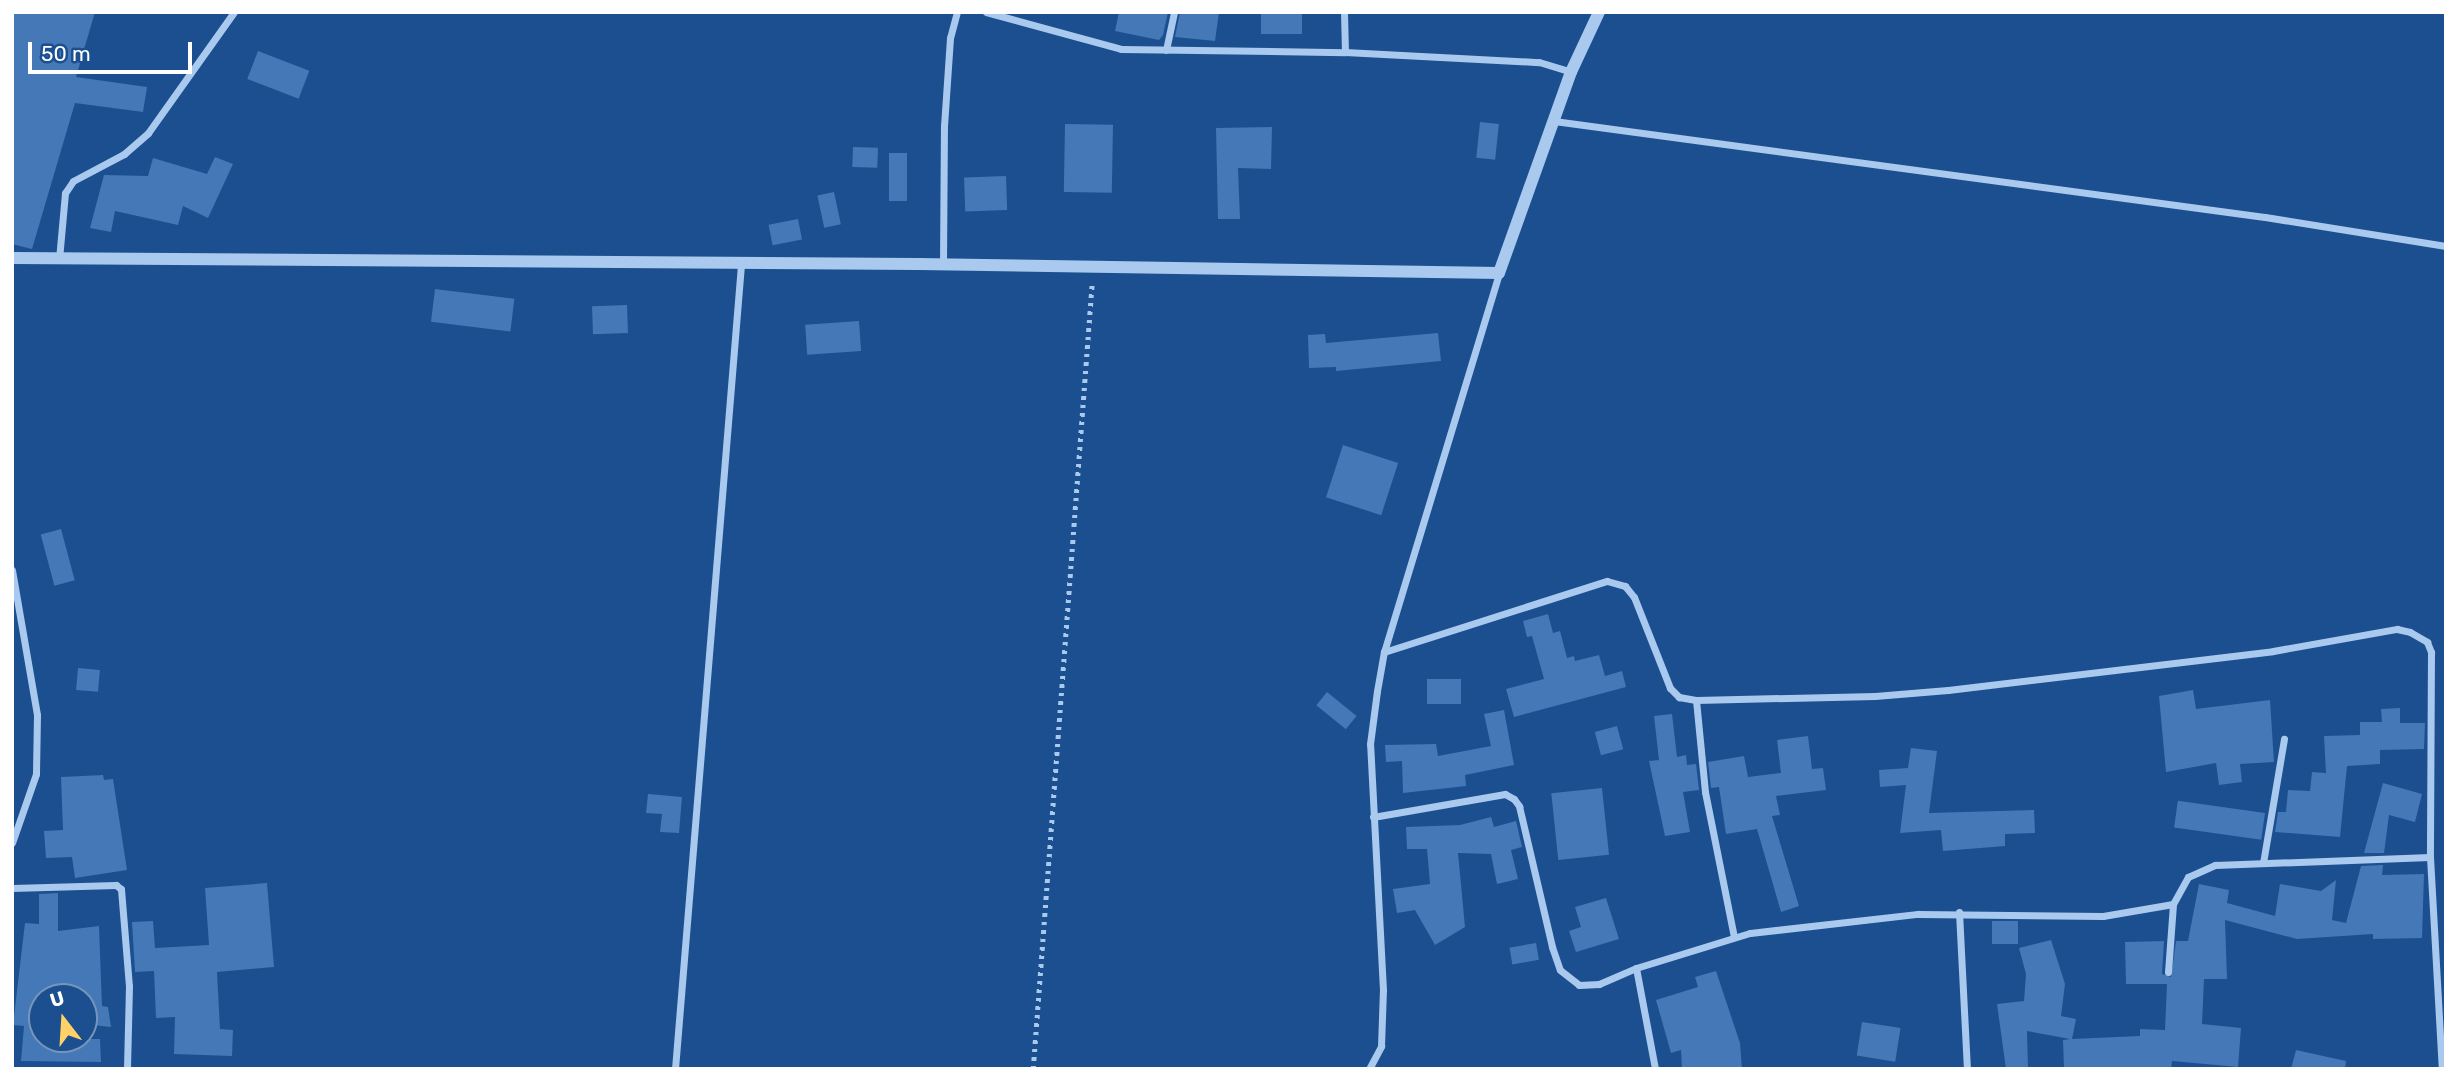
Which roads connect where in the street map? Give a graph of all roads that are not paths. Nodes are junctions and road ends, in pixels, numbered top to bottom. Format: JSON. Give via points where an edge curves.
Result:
{"nodes":[{"id":1,"x":234,"y":12,"type":"edge"},
{"id":2,"x":957,"y":12,"type":"edge"},
{"id":3,"x":986,"y":12,"type":"edge"},
{"id":4,"x":1174,"y":12,"type":"edge"},
{"id":5,"x":1344,"y":12,"type":"edge"},
{"id":6,"x":1599,"y":12,"type":"edge"},
{"id":7,"x":1166,"y":50,"type":"junction"},
{"id":8,"x":1345,"y":52,"type":"junction"},
{"id":9,"x":1571,"y":72,"type":"junction"},
{"id":10,"x":1554,"y":121,"type":"junction"},
{"id":11,"x":2446,"y":246,"type":"edge"},
{"id":12,"x":12,"y":258,"type":"edge"},
{"id":13,"x":59,"y":259,"type":"junction"},
{"id":14,"x":741,"y":264,"type":"junction"},
{"id":15,"x":943,"y":264,"type":"junction"},
{"id":16,"x":1499,"y":273,"type":"junction"},
{"id":17,"x":12,"y":570,"type":"edge"},
{"id":18,"x":1384,"y":652,"type":"junction"},
{"id":19,"x":1696,"y":699,"type":"junction"},
{"id":20,"x":2284,"y":739,"type":"dead end"},
{"id":21,"x":1373,"y":817,"type":"junction"},
{"id":22,"x":12,"y":843,"type":"edge"},
{"id":23,"x":2430,"y":857,"type":"junction"},
{"id":24,"x":2263,"y":863,"type":"junction"},
{"id":25,"x":12,"y":888,"type":"edge"},
{"id":26,"x":2173,"y":904,"type":"junction"},
{"id":27,"x":1959,"y":912,"type":"junction"},
{"id":28,"x":1734,"y":937,"type":"junction"},
{"id":29,"x":1636,"y":968,"type":"junction"},
{"id":30,"x":2168,"y":972,"type":"dead end"},
{"id":31,"x":127,"y":1069,"type":"edge"},
{"id":32,"x":675,"y":1069,"type":"edge"},
{"id":33,"x":1369,"y":1069,"type":"edge"},
{"id":34,"x":1655,"y":1069,"type":"edge"},
{"id":35,"x":1967,"y":1069,"type":"edge"},
{"id":36,"x":2442,"y":1069,"type":"edge"}],
"edges":[{"from":1,"to":13,"type":"street","via":[[148,133],[124,154],[73,181],[65,193]]},
{"from":2,"to":15,"type":"street","via":[[950,38],[944,126]]},
{"from":3,"to":7,"type":"street","via":[[1121,50]]},
{"from":4,"to":7,"type":"street"},
{"from":5,"to":8,"type":"street"},
{"from":6,"to":9,"type":"street"},
{"from":7,"to":8,"type":"street"},
{"from":8,"to":9,"type":"street","via":[[1539,62]]},
{"from":9,"to":10,"type":"street"},
{"from":10,"to":11,"type":"street","via":[[2265,217]]},
{"from":10,"to":16,"type":"street"},
{"from":12,"to":13,"type":"street"},
{"from":13,"to":14,"type":"street"},
{"from":14,"to":15,"type":"street"},
{"from":14,"to":32,"type":"street"},
{"from":15,"to":16,"type":"street"},
{"from":16,"to":18,"type":"street"},
{"from":17,"to":22,"type":"street","via":[[37,715],[36,774]]},
{"from":18,"to":19,"type":"street","via":[[1607,581],[1625,586],[1634,597],[1670,688],[1679,697]]},
{"from":18,"to":21,"type":"street","via":[[1370,744]]},
{"from":19,"to":23,"type":"street","via":[[1948,690],[2273,651],[2397,629],[2427,642],[2431,652]]},
{"from":19,"to":28,"type":"street","via":[[1705,792]]},
{"from":20,"to":24,"type":"street"},
{"from":21,"to":29,"type":"street","via":[[1505,794],[1514,799],[1520,806],[1560,970],[1579,985],[1599,984]]},
{"from":21,"to":33,"type":"street","via":[[1383,990],[1381,1045]]},
{"from":23,"to":24,"type":"street"},
{"from":23,"to":36,"type":"street"},
{"from":24,"to":26,"type":"street","via":[[2199,869],[2188,877]]},
{"from":25,"to":31,"type":"street","via":[[116,885],[121,889],[129,986]]},
{"from":26,"to":27,"type":"street","via":[[2103,916]]},
{"from":26,"to":30,"type":"street"},
{"from":27,"to":28,"type":"street"},
{"from":27,"to":35,"type":"street"},
{"from":28,"to":29,"type":"street"},
{"from":29,"to":34,"type":"street"}]}
